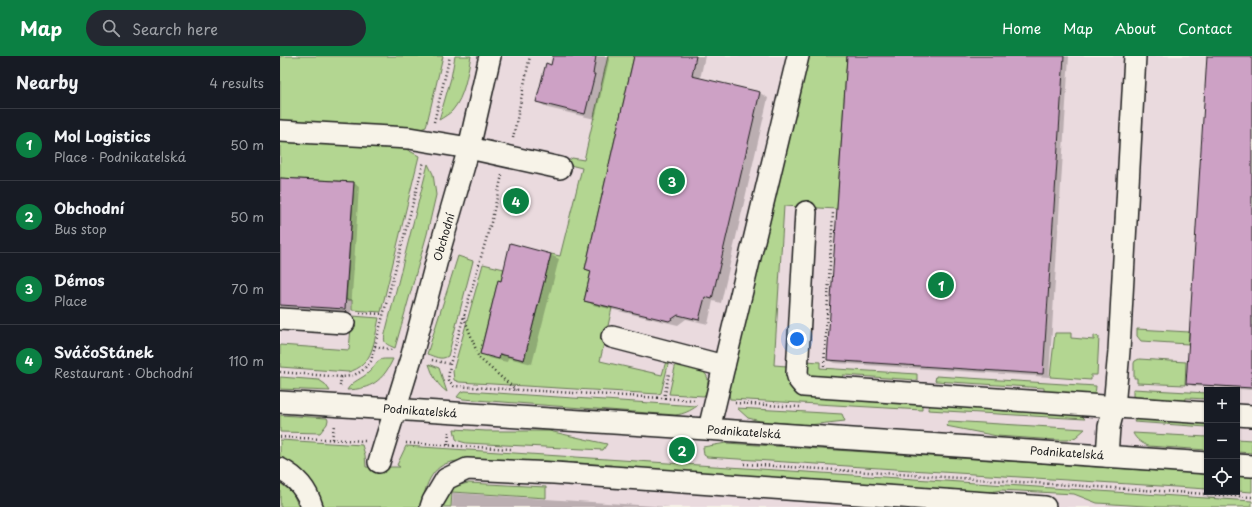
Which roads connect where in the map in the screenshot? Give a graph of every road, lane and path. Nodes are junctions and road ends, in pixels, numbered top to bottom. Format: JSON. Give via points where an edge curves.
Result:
{"nodes":[{"id":1,"x":450,"y":56,"type":"edge"},
{"id":2,"x":490,"y":56,"type":"edge"},
{"id":3,"x":530,"y":56,"type":"edge"},
{"id":4,"x":798,"y":56,"type":"edge"},
{"id":5,"x":1135,"y":56,"type":"edge"},
{"id":6,"x":280,"y":131,"type":"edge"},
{"id":7,"x":429,"y":142,"type":"junction"},
{"id":8,"x":469,"y":148,"type":"junction"},
{"id":9,"x":507,"y":156,"type":"junction"},
{"id":10,"x":560,"y":168,"type":"dead end"},
{"id":11,"x":806,"y":212,"type":"dead end"},
{"id":12,"x":833,"y":213,"type":"dead end"},
{"id":13,"x":464,"y":316,"type":"junction"},
{"id":14,"x":280,"y":319,"type":"edge"},
{"id":15,"x":344,"y":323,"type":"dead end"},
{"id":16,"x":612,"y":337,"type":"dead end"},
{"id":17,"x":673,"y":353,"type":"junction"},
{"id":18,"x":724,"y":366,"type":"junction"},
{"id":19,"x":832,"y":367,"type":"dead end"},
{"id":20,"x":280,"y":372,"type":"edge"},
{"id":21,"x":454,"y":386,"type":"dead end"},
{"id":22,"x":516,"y":390,"type":"dead end"},
{"id":23,"x":664,"y":399,"type":"dead end"},
{"id":24,"x":280,"y":402,"type":"edge"},
{"id":25,"x":1114,"y":408,"type":"junction"},
{"id":26,"x":396,"y":409,"type":"junction"},
{"id":27,"x":1204,"y":413,"type":"edge"},
{"id":28,"x":1240,"y":415,"type":"edge"},
{"id":29,"x":1252,"y":416,"type":"edge"},
{"id":30,"x":709,"y":429,"type":"junction"},
{"id":31,"x":280,"y":437,"type":"edge"},
{"id":32,"x":332,"y":439,"type":"dead end"},
{"id":33,"x":448,"y":445,"type":"dead end"},
{"id":34,"x":511,"y":449,"type":"dead end"},
{"id":35,"x":1107,"y":456,"type":"junction"},
{"id":36,"x":379,"y":462,"type":"dead end"},
{"id":37,"x":1204,"y":463,"type":"edge"},
{"id":38,"x":742,"y":464,"type":"dead end"},
{"id":39,"x":1240,"y":465,"type":"edge"},
{"id":40,"x":1252,"y":466,"type":"edge"},
{"id":41,"x":280,"y":469,"type":"edge"},
{"id":42,"x":1252,"y":497,"type":"edge"},
{"id":43,"x":312,"y":507,"type":"edge"},
{"id":44,"x":431,"y":507,"type":"edge"},
{"id":45,"x":1045,"y":507,"type":"edge"}],
"edges":[{"from":1,"to":7,"type":"path"},
{"from":2,"to":8,"type":"street","name":"Obchodní"},
{"from":3,"to":9,"type":"path"},
{"from":4,"to":18,"type":"street"},
{"from":5,"to":25,"type":"street"},
{"from":6,"to":7,"type":"street","via":[[408,138]]},
{"from":7,"to":8,"type":"street"},
{"from":7,"to":20,"type":"path","via":[[371,360],[362,371],[352,376]]},
{"from":8,"to":9,"type":"street"},
{"from":8,"to":26,"type":"street","name":"Obchodní"},
{"from":9,"to":10,"type":"street"},
{"from":9,"to":13,"type":"path"},
{"from":11,"to":25,"type":"street","via":[[797,373],[804,386]]},
{"from":12,"to":19,"type":"path","via":[[824,366]]},
{"from":13,"to":21,"type":"path","via":[[448,374],[448,380]]},
{"from":13,"to":22,"type":"path","via":[[479,358]]},
{"from":14,"to":15,"type":"street"},
{"from":16,"to":17,"type":"street"},
{"from":17,"to":18,"type":"street"},
{"from":17,"to":23,"type":"path"},
{"from":18,"to":30,"type":"street"},
{"from":24,"to":26,"type":"street","name":"Podnikatelská"},
{"from":25,"to":27,"type":"street"},
{"from":25,"to":35,"type":"street","via":[[1109,427]]},
{"from":26,"to":30,"type":"street","name":"Podnikatelská"},
{"from":26,"to":36,"type":"street","name":"Obchodní"},
{"from":28,"to":29,"type":"street"},
{"from":30,"to":35,"type":"street","name":"Podnikatelská"},
{"from":31,"to":32,"type":"path"},
{"from":33,"to":34,"type":"path"},
{"from":35,"to":37,"type":"street","name":"Podnikatelská"},
{"from":38,"to":42,"type":"path"},
{"from":39,"to":40,"type":"street"},
{"from":41,"to":43,"type":"street","via":[[291,475],[303,487]]},
{"from":44,"to":45,"type":"street","via":[[446,479],[467,469]]}]}
